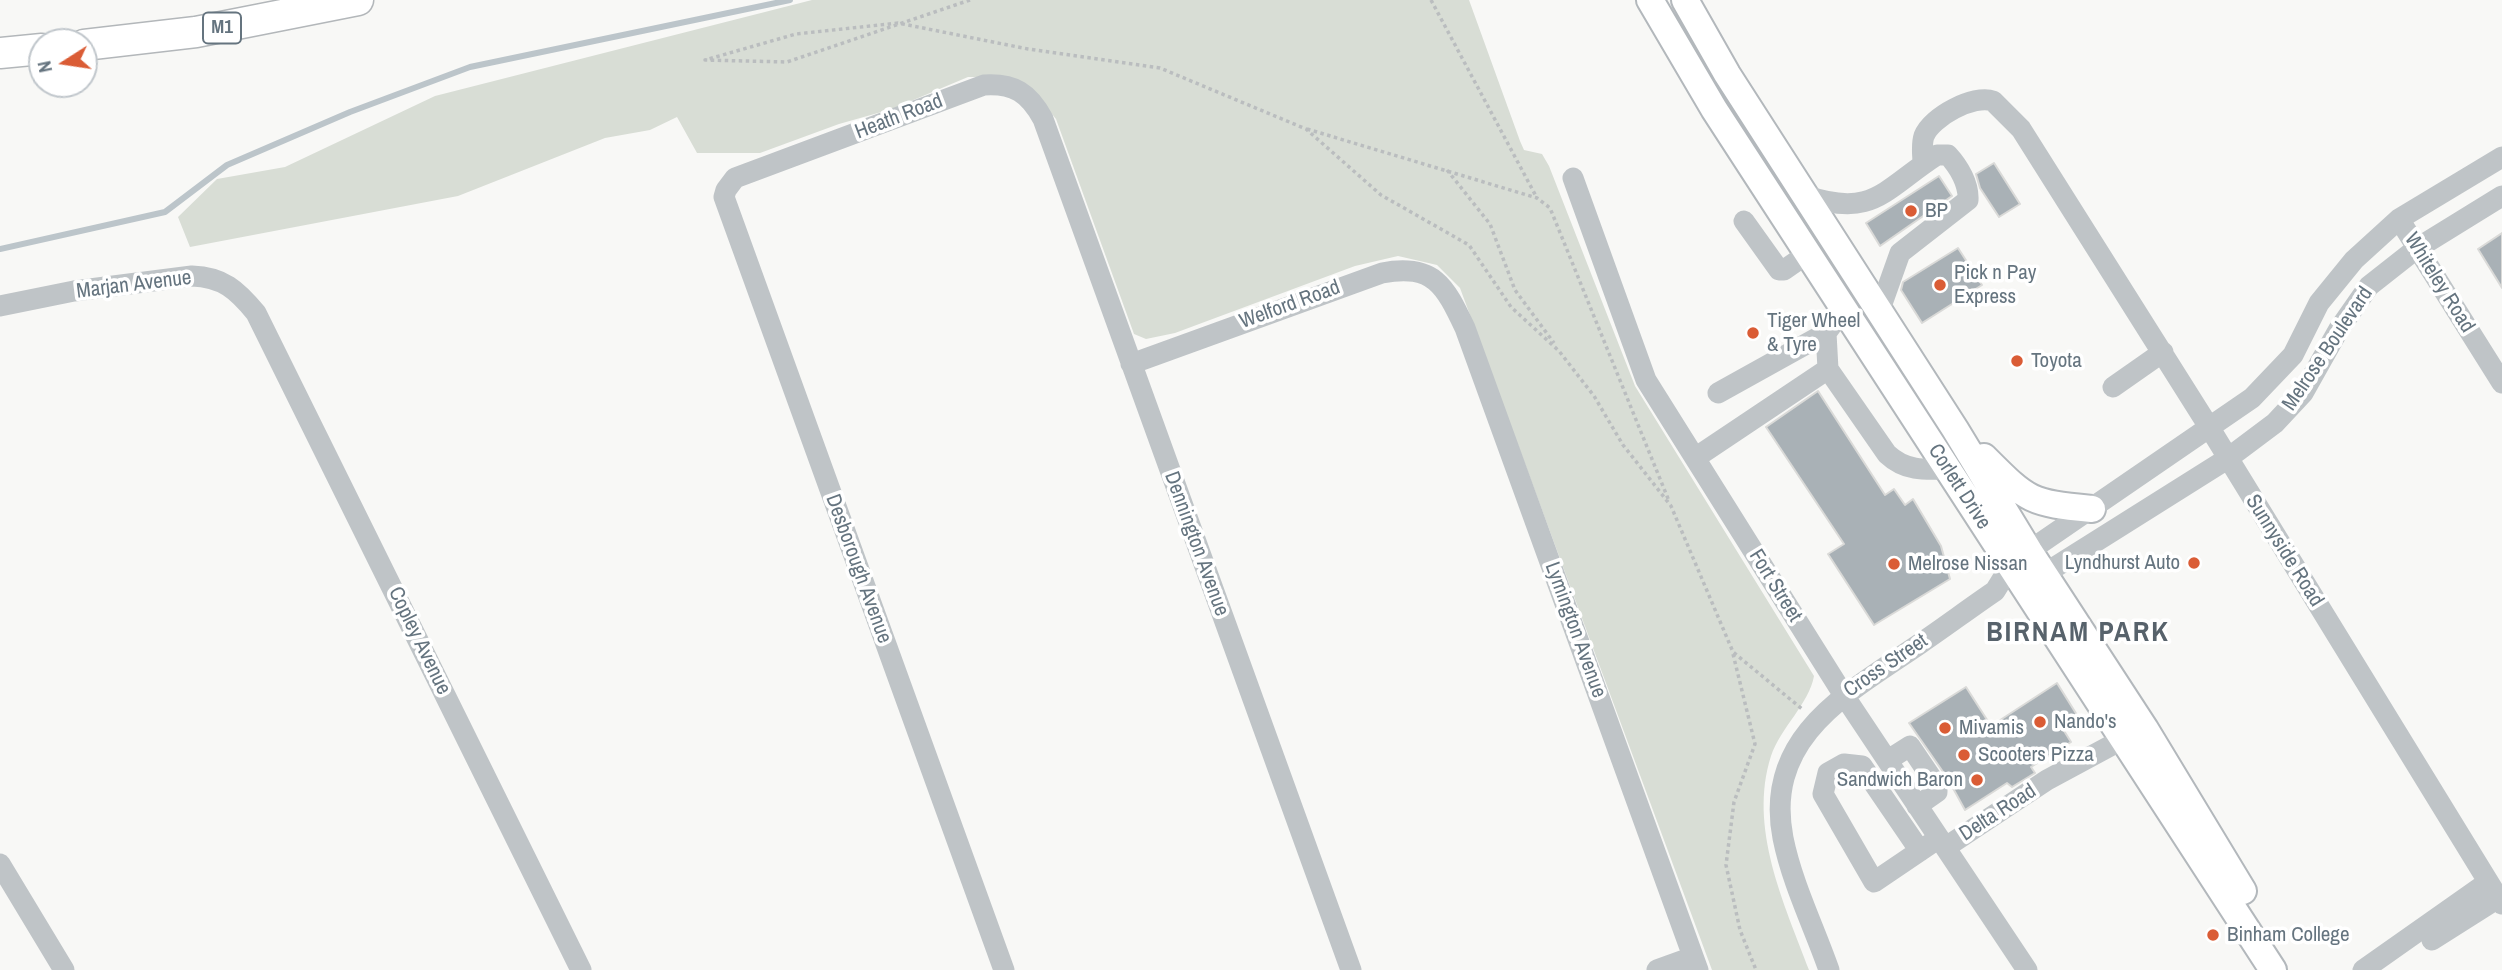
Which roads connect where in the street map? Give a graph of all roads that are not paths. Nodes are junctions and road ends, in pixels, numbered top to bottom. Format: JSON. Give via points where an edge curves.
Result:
{"nodes":[{"id":1,"x":358,"y":0,"type":"edge"},
{"id":2,"x":1650,"y":0,"type":"edge"},
{"id":3,"x":1685,"y":0,"type":"edge"},
{"id":4,"x":98,"y":43,"type":"edge"},
{"id":5,"x":28,"y":51,"type":"edge"},
{"id":6,"x":0,"y":53,"type":"edge"},
{"id":7,"x":1043,"y":119,"type":"joint"},
{"id":8,"x":2502,"y":157,"type":"edge"},
{"id":9,"x":1923,"y":164,"type":"junction"},
{"id":10,"x":744,"y":175,"type":"joint"},
{"id":11,"x":1573,"y":177,"type":"dead end"},
{"id":12,"x":1804,"y":195,"type":"junction"},
{"id":13,"x":2502,"y":196,"type":"edge"},
{"id":14,"x":2399,"y":219,"type":"junction"},
{"id":15,"x":1744,"y":220,"type":"dead end"},
{"id":16,"x":2416,"y":249,"type":"junction"},
{"id":17,"x":1807,"y":254,"type":"junction"},
{"id":18,"x":1447,"y":291,"type":"joint"},
{"id":19,"x":0,"y":306,"type":"edge"},
{"id":20,"x":1843,"y":310,"type":"junction"},
{"id":21,"x":1879,"y":312,"type":"junction"},
{"id":22,"x":256,"y":313,"type":"joint"},
{"id":23,"x":1826,"y":333,"type":"junction"},
{"id":24,"x":2163,"y":352,"type":"junction"},
{"id":25,"x":1131,"y":364,"type":"junction"},
{"id":26,"x":1828,"y":369,"type":"junction"},
{"id":27,"x":2502,"y":383,"type":"edge"},
{"id":28,"x":2113,"y":387,"type":"dead end"},
{"id":29,"x":1718,"y":393,"type":"dead end"},
{"id":30,"x":2209,"y":427,"type":"junction"},
{"id":31,"x":1955,"y":429,"type":"junction"},
{"id":32,"x":1695,"y":458,"type":"junction"},
{"id":33,"x":2227,"y":459,"type":"junction"},
{"id":34,"x":1947,"y":470,"type":"junction"},
{"id":35,"x":2092,"y":509,"type":"junction"},
{"id":36,"x":2027,"y":569,"type":"junction"},
{"id":37,"x":1843,"y":694,"type":"junction"},
{"id":38,"x":2125,"y":738,"type":"junction"},
{"id":39,"x":1942,"y":843,"type":"junction"},
{"id":40,"x":1920,"y":851,"type":"junction"},
{"id":41,"x":0,"y":864,"type":"edge"},
{"id":42,"x":2496,"y":895,"type":"edge"},
{"id":43,"x":1695,"y":964,"type":"edge"},
{"id":44,"x":2265,"y":966,"type":"edge"},
{"id":45,"x":64,"y":970,"type":"edge"},
{"id":46,"x":581,"y":970,"type":"edge"},
{"id":47,"x":1004,"y":970,"type":"edge"},
{"id":48,"x":1351,"y":970,"type":"edge"},
{"id":49,"x":1657,"y":970,"type":"edge"},
{"id":50,"x":1829,"y":970,"type":"edge"},
{"id":51,"x":2027,"y":970,"type":"edge"},
{"id":52,"x":2292,"y":970,"type":"edge"},
{"id":53,"x":2363,"y":970,"type":"edge"},
{"id":54,"x":2388,"y":970,"type":"edge"}],
"edges":[{"from":1,"to":4,"type":"highway","number":"M1","via":[[197,32]]},
{"from":2,"to":17,"type":"main road","name":"Corlett Drive"},
{"from":3,"to":12,"type":"main road","name":"Corlett Drive"},
{"from":5,"to":6,"type":"highway"},
{"from":7,"to":10,"type":"street","name":"Heath Road","via":[[1026,93],[1001,83],[984,85]]},
{"from":7,"to":25,"type":"street","name":"Dennington Avenue"},
{"from":8,"to":14,"type":"street","name":"Melrose Boulevard"},
{"from":9,"to":12,"type":"street","via":[[1863,204],[1836,205]]},
{"from":9,"to":21,"type":"street","via":[[1937,155],[1948,155],[1968,187],[1968,200],[1900,253]]},
{"from":9,"to":24,"type":"street","name":"Sunnyside Road","via":[[1923,143],[1930,125],[1964,103],[1984,98],[2003,107]]},
{"from":10,"to":47,"type":"street","name":"Desborough Avenue","via":[[726,190],[726,208]]},
{"from":11,"to":32,"type":"street","name":"Fort Street","via":[[1637,362]]},
{"from":12,"to":21,"type":"main road","name":"Corlett Drive"},
{"from":13,"to":16,"type":"street","name":"Melrose Boulevard"},
{"from":14,"to":16,"type":"street","name":"Whiteley Road"},
{"from":14,"to":30,"type":"street","name":"Melrose Boulevard","via":[[2331,285],[2297,349],[2272,379],[2239,409]]},
{"from":15,"to":17,"type":"street","via":[[1779,270]]},
{"from":16,"to":27,"type":"street","name":"Whiteley Road"},
{"from":16,"to":33,"type":"street","name":"Melrose Boulevard","via":[[2369,286],[2291,408]]},
{"from":17,"to":20,"type":"main road","name":"Corlett Drive"},
{"from":18,"to":25,"type":"street","name":"Welford Road","via":[[1416,271],[1382,273]]},
{"from":18,"to":43,"type":"street","name":"Lymington Avenue","via":[[1492,401]]},
{"from":19,"to":22,"type":"street","name":"Marjan Avenue","via":[[192,276],[227,283]]},
{"from":20,"to":23,"type":"street"},
{"from":20,"to":34,"type":"main road","name":"Corlett Drive"},
{"from":21,"to":31,"type":"main road","name":"Corlett Drive"},
{"from":22,"to":46,"type":"street","name":"Copley Avenue"},
{"from":23,"to":26,"type":"street"},
{"from":23,"to":29,"type":"street"},
{"from":24,"to":28,"type":"street"},
{"from":24,"to":30,"type":"street","name":"Sunnyside Road"},
{"from":25,"to":48,"type":"street","name":"Dennington Avenue"},
{"from":26,"to":32,"type":"street"},
{"from":26,"to":34,"type":"street","via":[[1897,463],[1919,471]]},
{"from":30,"to":33,"type":"street","name":"Sunnyside Road"},
{"from":30,"to":35,"type":"street","name":"Cross Street"},
{"from":31,"to":35,"type":"main road","via":[[2030,499]]},
{"from":31,"to":36,"type":"main road","name":"Corlett Drive"},
{"from":32,"to":37,"type":"street","name":"Fort Street"},
{"from":33,"to":36,"type":"street","name":"Cross Street"},
{"from":33,"to":42,"type":"street","name":"Sunnyside Road"},
{"from":34,"to":36,"type":"main road","name":"Corlett Drive"},
{"from":35,"to":36,"type":"street","name":"Cross Street"},
{"from":36,"to":37,"type":"street","name":"Cross Street"},
{"from":36,"to":38,"type":"main road","name":"Corlett Drive"},
{"from":36,"to":52,"type":"main road","name":"Corlett Drive","via":[[2145,729]]},
{"from":37,"to":39,"type":"street","name":"Fort Street"},
{"from":37,"to":50,"type":"street","name":"Cross Street","via":[[1790,762],[1781,797],[1783,837]]},
{"from":38,"to":39,"type":"street","name":"Delta Road"},
{"from":38,"to":44,"type":"main road","name":"Corlett Drive"},
{"from":39,"to":40,"type":"street","name":"Delta Road"},
{"from":39,"to":51,"type":"street","name":"Fort Street"},
{"from":40,"to":40,"type":"street","name":"Delta Road","via":[[1874,882],[1823,794],[1828,773],[1844,764],[1862,766]]},
{"from":41,"to":45,"type":"street"},
{"from":42,"to":53,"type":"street"},
{"from":42,"to":54,"type":"street"},
{"from":43,"to":49,"type":"street"}]}
